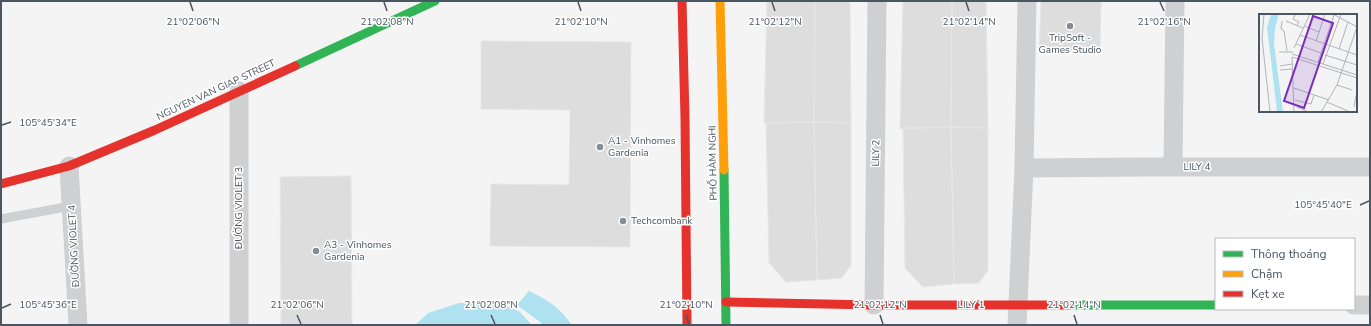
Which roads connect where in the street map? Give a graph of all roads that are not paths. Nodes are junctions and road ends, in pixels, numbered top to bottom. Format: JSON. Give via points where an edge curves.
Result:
{"nodes":[{"id":1,"x":435,"y":1,"type":"edge"},
{"id":2,"x":682,"y":1,"type":"edge"},
{"id":3,"x":720,"y":1,"type":"edge"},
{"id":4,"x":877,"y":1,"type":"edge"},
{"id":5,"x":1027,"y":1,"type":"edge"},
{"id":6,"x":1175,"y":1,"type":"edge"},
{"id":7,"x":239,"y":91,"type":"junction"},
{"id":8,"x":69,"y":166,"type":"junction"},
{"id":9,"x":1370,"y":166,"type":"edge"},
{"id":10,"x":1173,"y":167,"type":"junction"},
{"id":11,"x":1024,"y":168,"type":"junction"},
{"id":12,"x":1,"y":184,"type":"edge"},
{"id":13,"x":71,"y":206,"type":"junction"},
{"id":14,"x":1,"y":219,"type":"edge"},
{"id":15,"x":726,"y":302,"type":"junction"},
{"id":16,"x":1355,"y":304,"type":"edge"},
{"id":17,"x":1370,"y":304,"type":"edge"},
{"id":18,"x":874,"y":305,"type":"junction"},
{"id":19,"x":1017,"y":305,"type":"junction"},
{"id":20,"x":1215,"y":305,"type":"edge"},
{"id":21,"x":78,"y":325,"type":"edge"},
{"id":22,"x":239,"y":325,"type":"edge"},
{"id":23,"x":687,"y":325,"type":"edge"},
{"id":24,"x":726,"y":325,"type":"edge"},
{"id":25,"x":1017,"y":325,"type":"edge"}],
"edges":[{"from":1,"to":7,"type":"street","name":"NGUYEN VAN GIAP STREET"},
{"from":2,"to":23,"type":"street"},
{"from":3,"to":15,"type":"street","name":"PHỐ HÀM NGHI"},
{"from":4,"to":18,"type":"street","name":"LILY 2"},
{"from":5,"to":11,"type":"street"},
{"from":6,"to":10,"type":"street"},
{"from":7,"to":8,"type":"street","name":"NGUYEN VAN GIAP STREET"},
{"from":7,"to":22,"type":"street","name":"ĐƯỜNG VIOLET 3"},
{"from":8,"to":12,"type":"street","name":"NGUYEN VAN GIAP STREET"},
{"from":8,"to":13,"type":"street","name":"ĐƯỜNG VIOLET 4"},
{"from":9,"to":10,"type":"street","name":"LILY 4"},
{"from":10,"to":11,"type":"street","name":"LILY 4"},
{"from":11,"to":19,"type":"street"},
{"from":13,"to":14,"type":"lane"},
{"from":13,"to":21,"type":"street","name":"ĐƯỜNG VIOLET 4"},
{"from":15,"to":18,"type":"street","name":"LILY 1"},
{"from":15,"to":24,"type":"street","name":"PHỐ HÀM NGHI"},
{"from":16,"to":17,"type":"street"},
{"from":18,"to":19,"type":"street","name":"LILY 1"},
{"from":19,"to":20,"type":"street","name":"LILY 1"},
{"from":19,"to":25,"type":"street"}]}
